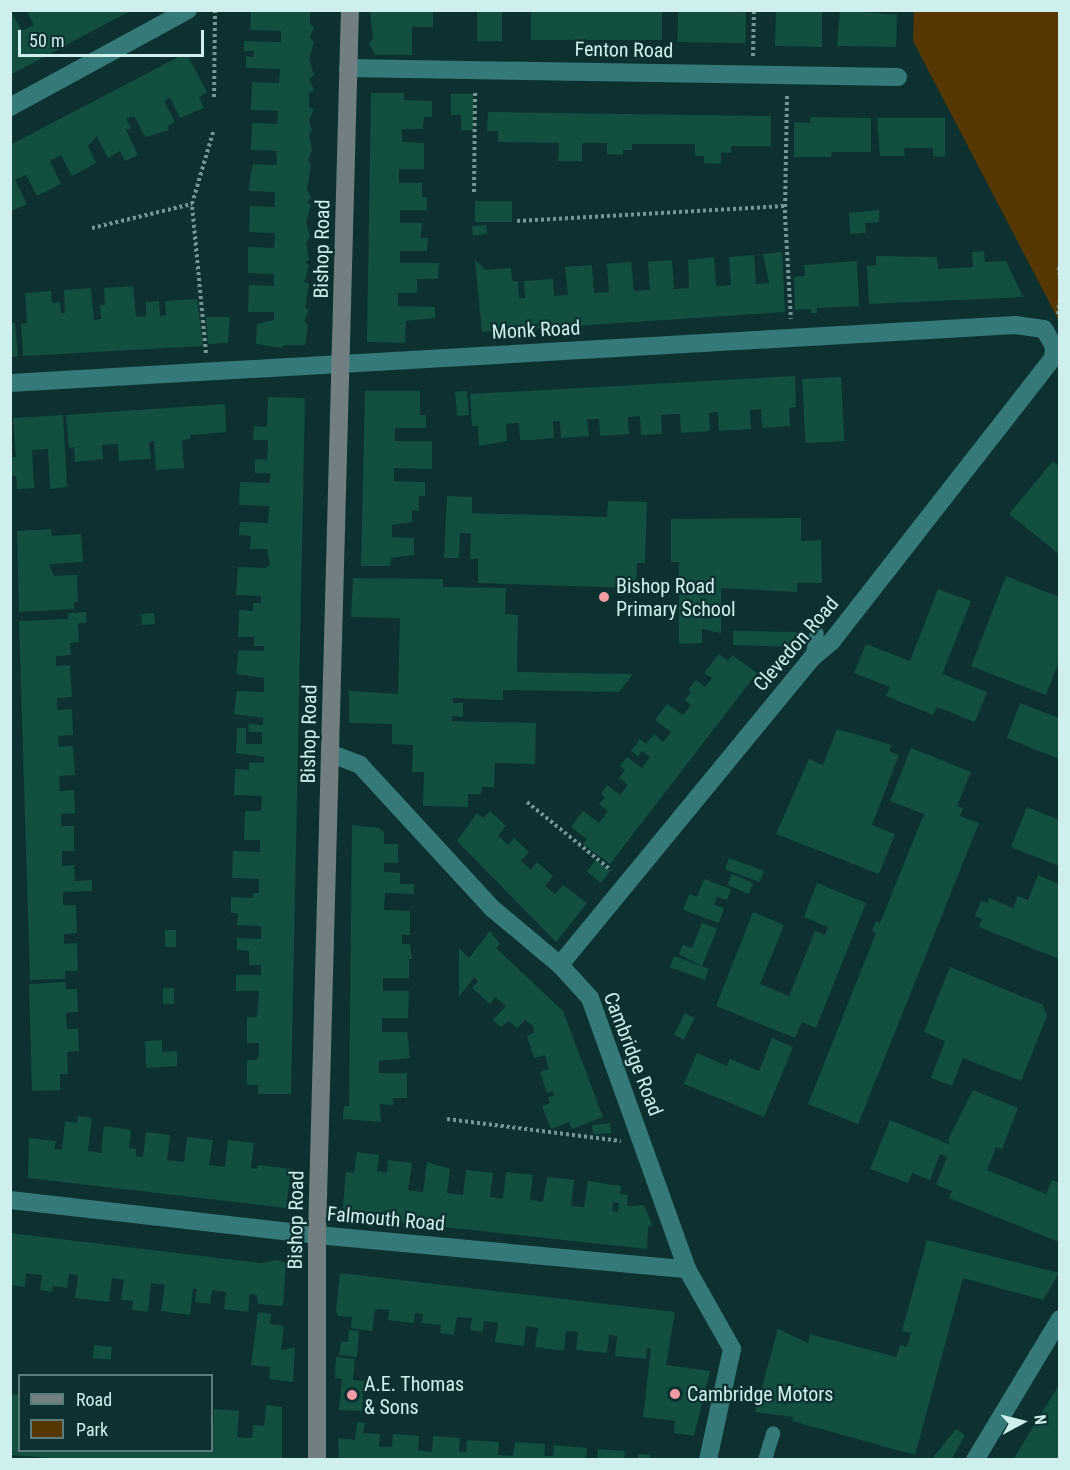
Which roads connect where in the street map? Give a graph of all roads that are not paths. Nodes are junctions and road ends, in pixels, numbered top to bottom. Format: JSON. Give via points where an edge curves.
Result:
{"nodes":[{"id":1,"x":188,"y":10,"type":"edge"},
{"id":2,"x":350,"y":10,"type":"edge"},
{"id":3,"x":348,"y":68,"type":"junction"},
{"id":4,"x":898,"y":77,"type":"dead end"},
{"id":5,"x":10,"y":107,"type":"edge"},
{"id":6,"x":1057,"y":349,"type":"edge"},
{"id":7,"x":342,"y":364,"type":"junction"},
{"id":8,"x":10,"y":383,"type":"edge"},
{"id":9,"x":817,"y":633,"type":"dead end"},
{"id":10,"x":812,"y":657,"type":"junction"},
{"id":11,"x":332,"y":754,"type":"junction"},
{"id":12,"x":560,"y":964,"type":"junction"},
{"id":13,"x":10,"y":1200,"type":"edge"},
{"id":14,"x":317,"y":1235,"type":"junction"},
{"id":15,"x":687,"y":1269,"type":"junction"},
{"id":16,"x":1059,"y":1319,"type":"edge"},
{"id":17,"x":773,"y":1433,"type":"dead end"},
{"id":18,"x":317,"y":1460,"type":"edge"},
{"id":19,"x":708,"y":1460,"type":"edge"},
{"id":20,"x":765,"y":1460,"type":"edge"},
{"id":21,"x":975,"y":1460,"type":"edge"}],
"edges":[{"from":1,"to":5,"type":"street"},
{"from":2,"to":3,"type":"street","name":"Bishop Road"},
{"from":3,"to":4,"type":"street","name":"Fenton Road"},
{"from":3,"to":7,"type":"street","name":"Bishop Road"},
{"from":6,"to":7,"type":"street","name":"Monk Road","via":[[1044,329],[1015,325]]},
{"from":6,"to":10,"type":"street","name":"Clevedon Road","via":[[831,642]]},
{"from":7,"to":8,"type":"street","name":"Monk Road"},
{"from":7,"to":11,"type":"street","name":"Bishop Road"},
{"from":9,"to":10,"type":"lane"},
{"from":10,"to":12,"type":"street","name":"Clevedon Road"},
{"from":11,"to":12,"type":"street","name":"Cambridge Road","via":[[360,765],[493,909]]},
{"from":11,"to":14,"type":"street","name":"Bishop Road"},
{"from":12,"to":15,"type":"street","name":"Cambridge Road","via":[[590,998]]},
{"from":13,"to":14,"type":"street","name":"Falmouth Road"},
{"from":14,"to":15,"type":"street","name":"Falmouth Road"},
{"from":14,"to":18,"type":"street","name":"Bishop Road"},
{"from":15,"to":19,"type":"street","name":"Cambridge Road","via":[[732,1349]]},
{"from":16,"to":21,"type":"street"},
{"from":17,"to":20,"type":"lane"}]}
